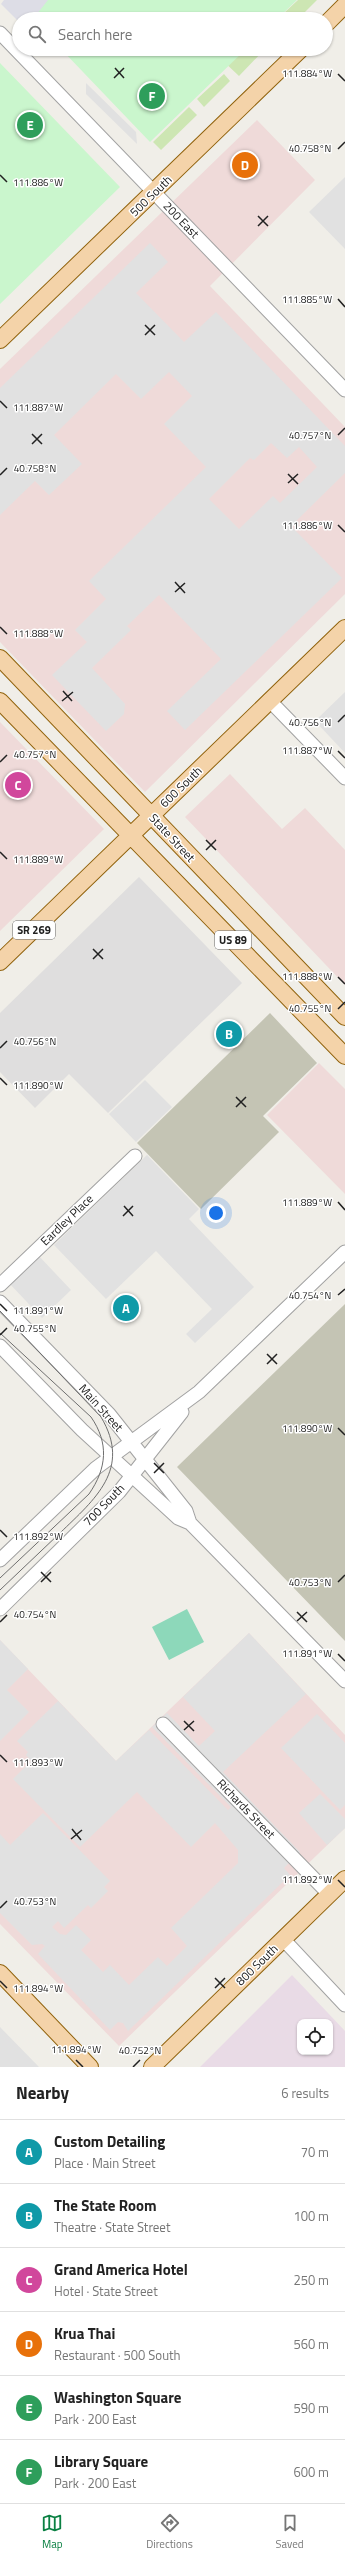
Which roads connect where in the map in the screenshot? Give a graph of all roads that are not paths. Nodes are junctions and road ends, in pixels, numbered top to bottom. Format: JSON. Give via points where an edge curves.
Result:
{"nodes":[{"id":1,"x":345,"y":5,"type":"edge"},
{"id":2,"x":333,"y":17,"type":"edge"},
{"id":3,"x":0,"y":33,"type":"edge"},
{"id":4,"x":12,"y":45,"type":"edge"},
{"id":5,"x":22,"y":56,"type":"edge"},
{"id":6,"x":294,"y":56,"type":"edge"},
{"id":7,"x":155,"y":193,"type":"junction"},
{"id":8,"x":0,"y":340,"type":"edge"},
{"id":9,"x":345,"y":390,"type":"edge"},
{"id":10,"x":345,"y":628,"type":"edge"},
{"id":11,"x":0,"y":658,"type":"edge"},
{"id":12,"x":270,"y":700,"type":"junction"},
{"id":13,"x":0,"y":701,"type":"edge"},
{"id":14,"x":345,"y":778,"type":"edge"},
{"id":15,"x":152,"y":816,"type":"junction"},
{"id":16,"x":132,"y":835,"type":"junction"},
{"id":17,"x":0,"y":962,"type":"edge"},
{"id":18,"x":345,"y":1017,"type":"edge"},
{"id":19,"x":345,"y":1056,"type":"edge"},
{"id":20,"x":135,"y":1156,"type":"dead end"},
{"id":21,"x":345,"y":1252,"type":"edge"},
{"id":22,"x":0,"y":1285,"type":"edge"},
{"id":23,"x":0,"y":1302,"type":"edge"},
{"id":24,"x":0,"y":1346,"type":"edge"},
{"id":25,"x":199,"y":1392,"type":"junction"},
{"id":26,"x":132,"y":1444,"type":"junction"},
{"id":27,"x":113,"y":1457,"type":"junction"},
{"id":28,"x":144,"y":1459,"type":"junction"},
{"id":29,"x":132,"y":1476,"type":"junction"},
{"id":30,"x":190,"y":1523,"type":"junction"},
{"id":31,"x":0,"y":1560,"type":"edge"},
{"id":32,"x":0,"y":1608,"type":"edge"},
{"id":33,"x":345,"y":1681,"type":"edge"},
{"id":34,"x":163,"y":1724,"type":"dead end"},
{"id":35,"x":345,"y":1879,"type":"edge"},
{"id":36,"x":329,"y":1894,"type":"junction"},
{"id":37,"x":283,"y":1939,"type":"junction"},
{"id":38,"x":0,"y":1973,"type":"edge"},
{"id":39,"x":345,"y":2005,"type":"edge"},
{"id":40,"x":90,"y":2067,"type":"edge"},
{"id":41,"x":152,"y":2067,"type":"edge"}],
"edges":[{"from":1,"to":2,"type":"main road"},
{"from":3,"to":4,"type":"street","name":"200 East"},
{"from":5,"to":7,"type":"street","name":"200 East"},
{"from":6,"to":7,"type":"main road","name":"500 South"},
{"from":7,"to":8,"type":"main road","name":"500 South"},
{"from":7,"to":9,"type":"street","name":"200 East"},
{"from":10,"to":12,"type":"main road","name":"600 South"},
{"from":11,"to":15,"type":"main road","name":"State Street","number":"US 89"},
{"from":12,"to":14,"type":"street"},
{"from":12,"to":15,"type":"main road","name":"600 South"},
{"from":13,"to":16,"type":"main road","number":"US 89"},
{"from":15,"to":16,"type":"main road","name":"600 South","number":"SR 269"},
{"from":15,"to":18,"type":"main road","name":"State Street","number":"US 89"},
{"from":16,"to":17,"type":"main road","name":"600 South","number":"SR 269"},
{"from":16,"to":19,"type":"main road","number":"US 89"},
{"from":20,"to":22,"type":"street","name":"Eardley Place"},
{"from":21,"to":25,"type":"street","name":"700 South"},
{"from":23,"to":26,"type":"street","name":"Main Street","via":[[109,1414]]},
{"from":24,"to":27,"type":"street","name":"Main Street","via":[[82,1430]]},
{"from":25,"to":26,"type":"street","name":"700 South"},
{"from":25,"to":28,"type":"street","name":"700 South"},
{"from":26,"to":27,"type":"street","name":"700 South"},
{"from":26,"to":28,"type":"street","name":"Main Street"},
{"from":27,"to":29,"type":"street","name":"Main Street"},
{"from":27,"to":31,"type":"street","name":"700 South","via":[[96,1468]]},
{"from":28,"to":29,"type":"street","name":"700 South"},
{"from":28,"to":30,"type":"street","name":"Main Street","via":[[186,1511]]},
{"from":29,"to":30,"type":"street","name":"Main Street","via":[[178,1518]]},
{"from":29,"to":32,"type":"street","name":"700 South","via":[[114,1497]]},
{"from":30,"to":33,"type":"street","name":"Main Street"},
{"from":34,"to":36,"type":"street","name":"Richards Street"},
{"from":35,"to":36,"type":"main road","name":"800 South"},
{"from":36,"to":37,"type":"main road","name":"800 South"},
{"from":37,"to":39,"type":"street"},
{"from":37,"to":41,"type":"main road","name":"800 South"},
{"from":38,"to":40,"type":"main road"}]}
